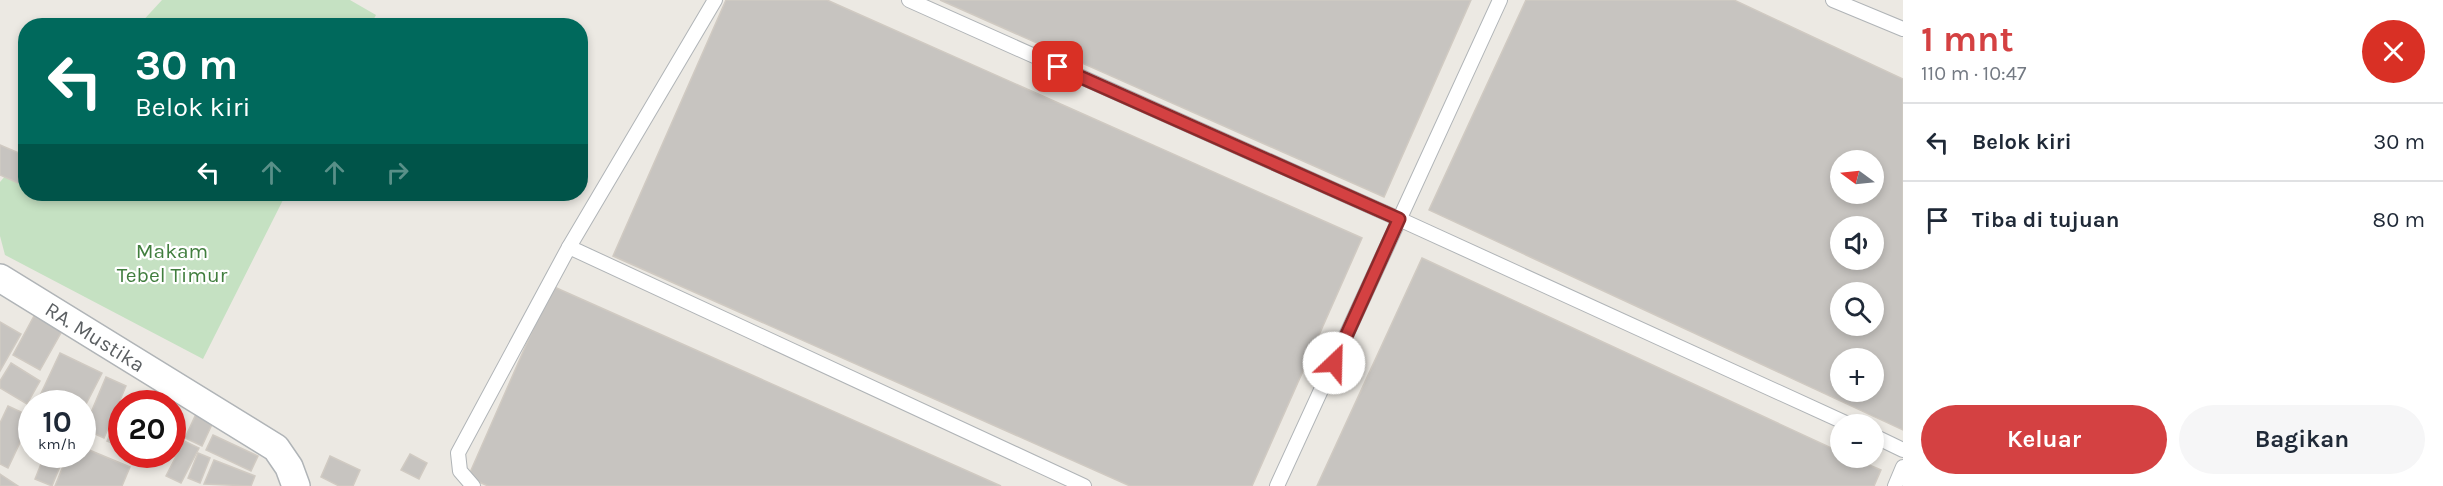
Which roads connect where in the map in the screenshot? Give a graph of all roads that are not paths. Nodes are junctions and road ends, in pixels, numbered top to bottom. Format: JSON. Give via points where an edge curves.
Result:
{"nodes":[{"id":1,"x":716,"y":0,"type":"edge"},
{"id":2,"x":909,"y":0,"type":"edge"},
{"id":3,"x":1500,"y":0,"type":"edge"},
{"id":4,"x":1833,"y":0,"type":"edge"},
{"id":5,"x":1903,"y":29,"type":"edge"},
{"id":6,"x":1399,"y":219,"type":"junction"},
{"id":7,"x":569,"y":247,"type":"junction"},
{"id":8,"x":0,"y":278,"type":"edge"},
{"id":9,"x":1830,"y":416,"type":"edge"},
{"id":10,"x":1884,"y":441,"type":"edge"},
{"id":11,"x":1903,"y":450,"type":"edge"},
{"id":12,"x":1903,"y":468,"type":"edge"},
{"id":13,"x":296,"y":486,"type":"edge"},
{"id":14,"x":473,"y":486,"type":"edge"},
{"id":15,"x":1084,"y":486,"type":"edge"},
{"id":16,"x":1277,"y":486,"type":"edge"},
{"id":17,"x":1895,"y":486,"type":"edge"}],
"edges":[{"from":1,"to":7,"type":"lane"},
{"from":2,"to":6,"type":"lane"},
{"from":3,"to":6,"type":"lane"},
{"from":4,"to":5,"type":"lane"},
{"from":6,"to":9,"type":"lane"},
{"from":6,"to":16,"type":"lane"},
{"from":7,"to":14,"type":"lane","via":[[458,453],[459,471]]},
{"from":7,"to":15,"type":"lane"},
{"from":8,"to":13,"type":"street","name":"RA. Mustika","via":[[276,448]]},
{"from":10,"to":11,"type":"lane"},
{"from":12,"to":17,"type":"lane"}]}
